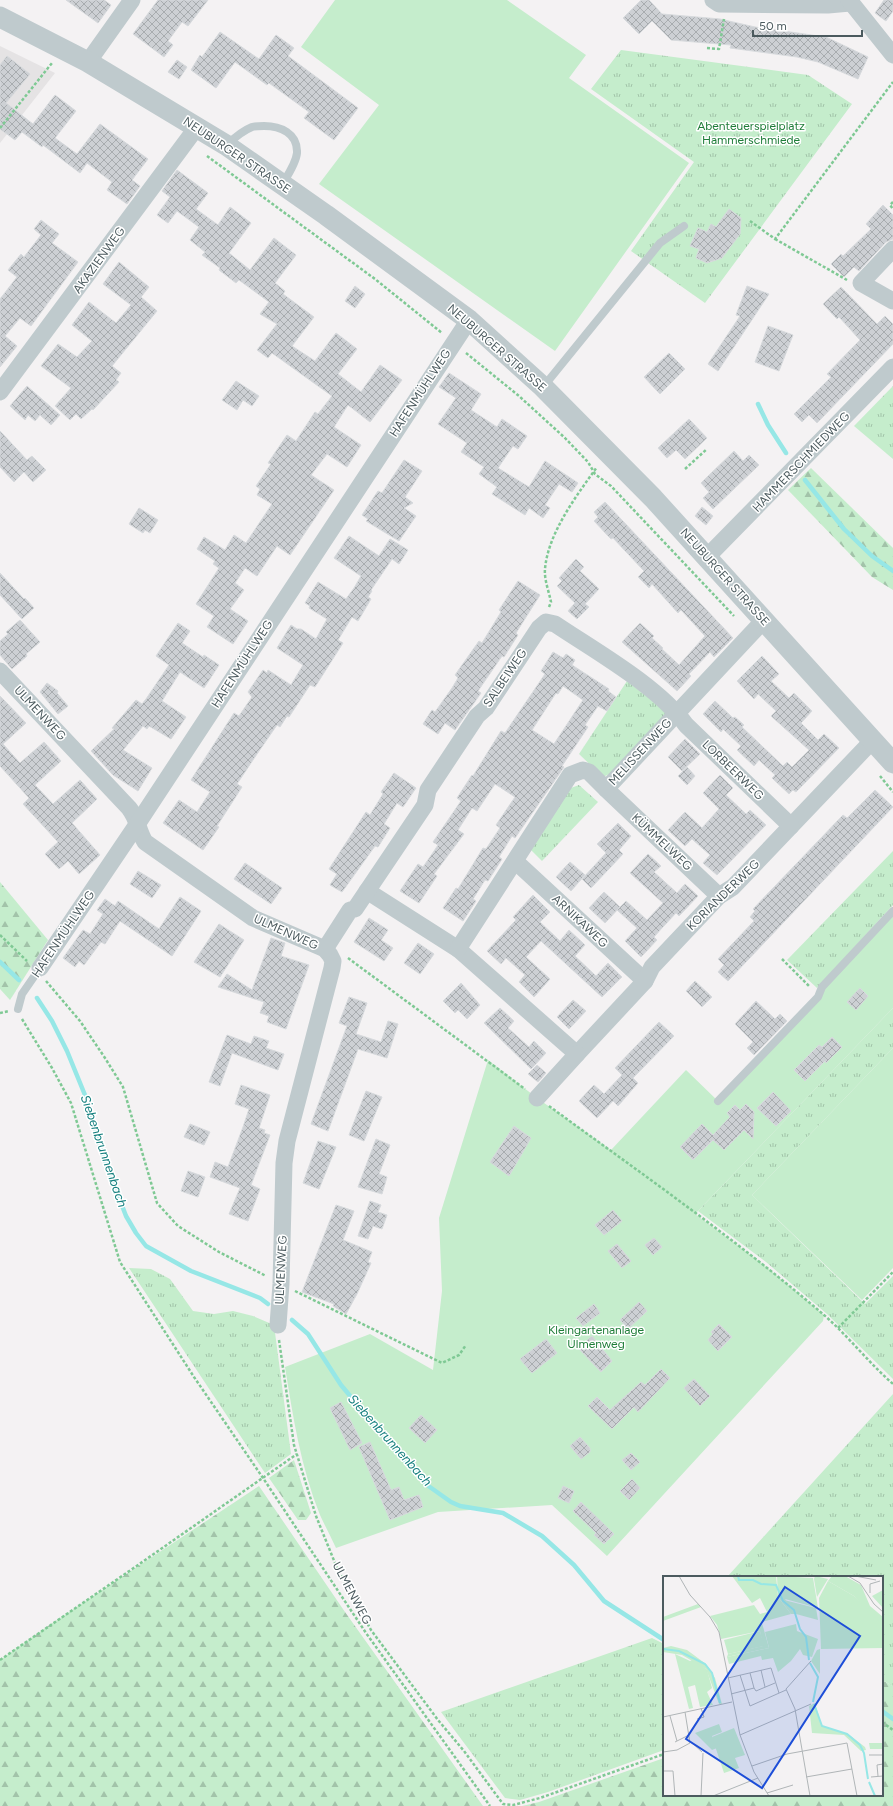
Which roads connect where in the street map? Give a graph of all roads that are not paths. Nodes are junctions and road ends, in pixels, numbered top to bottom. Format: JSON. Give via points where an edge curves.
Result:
{"nodes":[{"id":1,"x":132,"y":0,"type":"edge"},
{"id":2,"x":849,"y":1,"type":"edge"},
{"id":3,"x":720,"y":2,"type":"edge"},
{"id":4,"x":0,"y":17,"type":"edge"},
{"id":5,"x":892,"y":49,"type":"edge"},
{"id":6,"x":88,"y":62,"type":"junction"},
{"id":7,"x":192,"y":134,"type":"junction"},
{"id":8,"x":226,"y":145,"type":"junction"},
{"id":9,"x":282,"y":184,"type":"junction"},
{"id":10,"x":684,"y":226,"type":"dead end"},
{"id":11,"x":893,"y":249,"type":"edge"},
{"id":12,"x":893,"y":301,"type":"edge"},
{"id":13,"x":468,"y":320,"type":"junction"},
{"id":14,"x":893,"y":367,"type":"edge"},
{"id":15,"x":543,"y":387,"type":"junction"},
{"id":16,"x":0,"y":392,"type":"edge"},
{"id":17,"x":708,"y":556,"type":"junction"},
{"id":18,"x":758,"y":627,"type":"junction"},
{"id":19,"x":0,"y":671,"type":"edge"},
{"id":20,"x":677,"y":712,"type":"junction"},
{"id":21,"x":873,"y":740,"type":"junction"},
{"id":22,"x":886,"y":769,"type":"edge"},
{"id":23,"x":606,"y":789,"type":"junction"},
{"id":24,"x":138,"y":823,"type":"junction"},
{"id":25,"x":791,"y":826,"type":"junction"},
{"id":26,"x":515,"y":861,"type":"junction"},
{"id":27,"x":367,"y":891,"type":"junction"},
{"id":28,"x":719,"y":896,"type":"junction"},
{"id":29,"x":893,"y":911,"type":"edge"},
{"id":30,"x":458,"y":948,"type":"junction"},
{"id":31,"x":327,"y":952,"type":"junction"},
{"id":32,"x":37,"y":972,"type":"joint"},
{"id":33,"x":645,"y":981,"type":"junction"},
{"id":34,"x":18,"y":1008,"type":"road end"},
{"id":35,"x":578,"y":1054,"type":"junction"},
{"id":36,"x":537,"y":1098,"type":"road end"},
{"id":37,"x":718,"y":1101,"type":"dead end"},
{"id":38,"x":278,"y":1324,"type":"road end"}],
"edges":[{"from":1,"to":6,"type":"street"},
{"from":2,"to":3,"type":"street","via":[[821,5]]},
{"from":2,"to":5,"type":"street"},
{"from":4,"to":6,"type":"street","name":"NEUBURGER STRASSE"},
{"from":6,"to":7,"type":"street","name":"NEUBURGER STRASSE"},
{"from":7,"to":8,"type":"street","name":"NEUBURGER STRASSE"},
{"from":7,"to":16,"type":"street","name":"AKAZIENWEG"},
{"from":8,"to":9,"type":"street","name":"NEUBURGER STRASSE"},
{"from":8,"to":9,"type":"lane","via":[[253,126],[275,126],[288,132],[296,142],[297,154]]},
{"from":9,"to":13,"type":"street","name":"NEUBURGER STRASSE"},
{"from":10,"to":15,"type":"lane","via":[[660,243]]},
{"from":11,"to":12,"type":"street","via":[[861,282]]},
{"from":13,"to":15,"type":"street","name":"NEUBURGER STRASSE"},
{"from":13,"to":24,"type":"street","name":"HAFENMÜHLWEG"},
{"from":14,"to":17,"type":"street","name":"HAMMERSCHMIEDWEG"},
{"from":15,"to":17,"type":"street","name":"NEUBURGER STRASSE"},
{"from":17,"to":18,"type":"street","name":"NEUBURGER STRASSE"},
{"from":18,"to":20,"type":"street","name":"MELISSENWEG"},
{"from":18,"to":21,"type":"street","name":"NEUBURGER STRASSE"},
{"from":19,"to":24,"type":"street","name":"ULMENWEG","via":[[129,808]]},
{"from":20,"to":23,"type":"street","name":"MELISSENWEG"},
{"from":20,"to":25,"type":"street","name":"LORBEERWEG","via":[[686,724]]},
{"from":20,"to":27,"type":"street","name":"SALBEIWEG","via":[[641,682],[555,624],[546,622],[539,628],[486,708],[477,716],[428,790],[425,805]]},
{"from":21,"to":22,"type":"street","name":"NEUBURGER STRASSE"},
{"from":21,"to":25,"type":"street","name":"KORIANDERWEG"},
{"from":23,"to":26,"type":"street","name":"MELISSENWEG","via":[[589,772],[583,770],[570,776]]},
{"from":23,"to":28,"type":"street","name":"KÜMMELWEG"},
{"from":24,"to":31,"type":"street","name":"ULMENWEG","via":[[145,842],[253,918]]},
{"from":24,"to":32,"type":"street","name":"HAFENMÜHLWEG"},
{"from":25,"to":28,"type":"street","name":"KORIANDERWEG","via":[[734,887]]},
{"from":26,"to":30,"type":"street","name":"MELISSENWEG"},
{"from":26,"to":33,"type":"street","name":"ARNIKAWEG"},
{"from":27,"to":30,"type":"street"},
{"from":27,"to":31,"type":"street","name":"SALBEIWEG","via":[[355,909],[350,910]]},
{"from":28,"to":33,"type":"street","name":"KORIANDERWEG","via":[[652,967]]},
{"from":29,"to":37,"type":"lane","via":[[826,982],[818,997]]},
{"from":30,"to":35,"type":"street"},
{"from":31,"to":38,"type":"street","name":"ULMENWEG","via":[[333,961],[332,968],[287,1141],[284,1163]]},
{"from":32,"to":34,"type":"lane","name":"HAFENMÜHLWEG","via":[[22,994]]},
{"from":33,"to":35,"type":"street","name":"KORIANDERWEG"},
{"from":35,"to":36,"type":"street","name":"KORIANDERWEG"}]}
